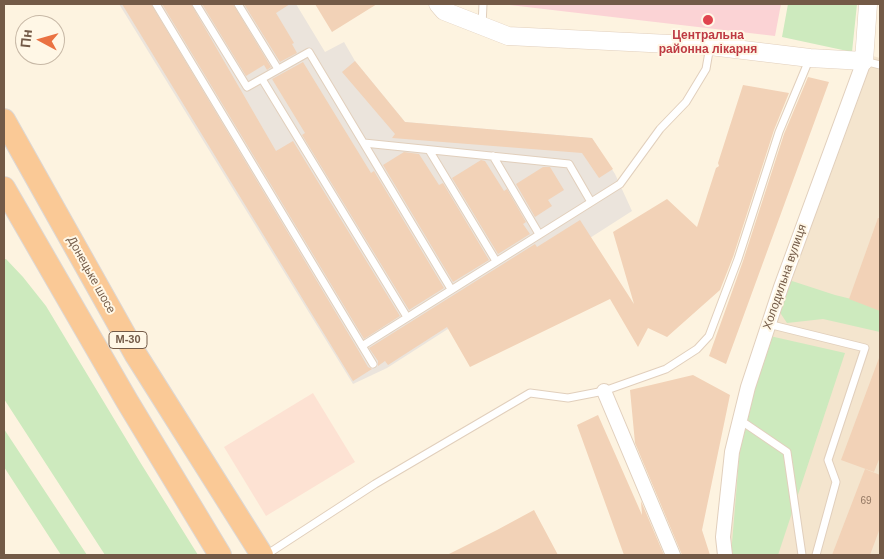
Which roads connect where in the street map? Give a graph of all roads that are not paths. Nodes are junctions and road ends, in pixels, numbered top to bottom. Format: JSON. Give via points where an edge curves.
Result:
{"nodes":[{"id":1,"x":156,"y":4,"type":"edge"},
{"id":2,"x":196,"y":4,"type":"edge"},
{"id":3,"x":238,"y":4,"type":"edge"},
{"id":4,"x":438,"y":4,"type":"edge"},
{"id":5,"x":484,"y":4,"type":"edge"},
{"id":6,"x":868,"y":4,"type":"edge"},
{"id":7,"x":482,"y":26,"type":"junction"},
{"id":8,"x":710,"y":46,"type":"junction"},
{"id":9,"x":810,"y":58,"type":"junction"},
{"id":10,"x":872,"y":63,"type":"edge"},
{"id":11,"x":278,"y":69,"type":"junction"},
{"id":12,"x":262,"y":79,"type":"junction"},
{"id":13,"x":4,"y":120,"type":"edge"},
{"id":14,"x":364,"y":143,"type":"junction"},
{"id":15,"x":429,"y":150,"type":"junction"},
{"id":16,"x":493,"y":156,"type":"junction"},
{"id":17,"x":4,"y":188,"type":"edge"},
{"id":18,"x":591,"y":202,"type":"junction"},
{"id":19,"x":539,"y":234,"type":"junction"},
{"id":20,"x":496,"y":261,"type":"junction"},
{"id":21,"x":451,"y":289,"type":"junction"},
{"id":22,"x":407,"y":317,"type":"junction"},
{"id":23,"x":768,"y":324,"type":"junction"},
{"id":24,"x":362,"y":346,"type":"junction"},
{"id":25,"x":373,"y":364,"type":"dead end"},
{"id":26,"x":604,"y":391,"type":"junction"},
{"id":27,"x":740,"y":420,"type":"junction"},
{"id":28,"x":220,"y":555,"type":"edge"},
{"id":29,"x":264,"y":555,"type":"edge"},
{"id":30,"x":672,"y":555,"type":"edge"},
{"id":31,"x":725,"y":555,"type":"edge"},
{"id":32,"x":802,"y":555,"type":"edge"},
{"id":33,"x":816,"y":555,"type":"edge"}],
"edges":[{"from":1,"to":24,"type":"lane"},
{"from":2,"to":12,"type":"lane","via":[[247,87]]},
{"from":3,"to":11,"type":"lane"},
{"from":4,"to":7,"type":"street","via":[[444,11]]},
{"from":5,"to":7,"type":"lane"},
{"from":6,"to":10,"type":"street","name":"Холодильна вулиця"},
{"from":7,"to":8,"type":"street","via":[[508,36]]},
{"from":8,"to":9,"type":"street"},
{"from":8,"to":18,"type":"lane","via":[[706,68],[686,102],[660,129],[620,184]]},
{"from":9,"to":10,"type":"street"},
{"from":9,"to":26,"type":"lane","via":[[779,132],[709,336],[697,350],[666,369]]},
{"from":10,"to":23,"type":"street","name":"Холодильна вулиця","via":[[813,196]]},
{"from":11,"to":12,"type":"lane"},
{"from":11,"to":14,"type":"lane","via":[[309,52]]},
{"from":12,"to":22,"type":"lane"},
{"from":13,"to":29,"type":"highway","name":"Донецьке шосе","number":"М-30","via":[[136,355]]},
{"from":14,"to":15,"type":"lane"},
{"from":14,"to":21,"type":"lane"},
{"from":15,"to":16,"type":"lane"},
{"from":15,"to":20,"type":"lane"},
{"from":16,"to":18,"type":"lane","via":[[569,164]]},
{"from":16,"to":19,"type":"lane"},
{"from":17,"to":28,"type":"highway","number":"М-30"},
{"from":18,"to":19,"type":"lane"},
{"from":19,"to":20,"type":"lane"},
{"from":20,"to":21,"type":"lane"},
{"from":21,"to":22,"type":"lane"},
{"from":22,"to":24,"type":"lane"},
{"from":23,"to":27,"type":"street","name":"Холодильна вулиця"},
{"from":23,"to":33,"type":"lane","via":[[865,348],[828,460],[836,482]]},
{"from":24,"to":25,"type":"lane"},
{"from":26,"to":29,"type":"lane","via":[[568,398],[530,393],[375,484]]},
{"from":26,"to":30,"type":"street"},
{"from":27,"to":31,"type":"street","name":"Холодильна вулиця","via":[[732,452],[723,538]]},
{"from":27,"to":32,"type":"lane","via":[[787,452]]}]}
